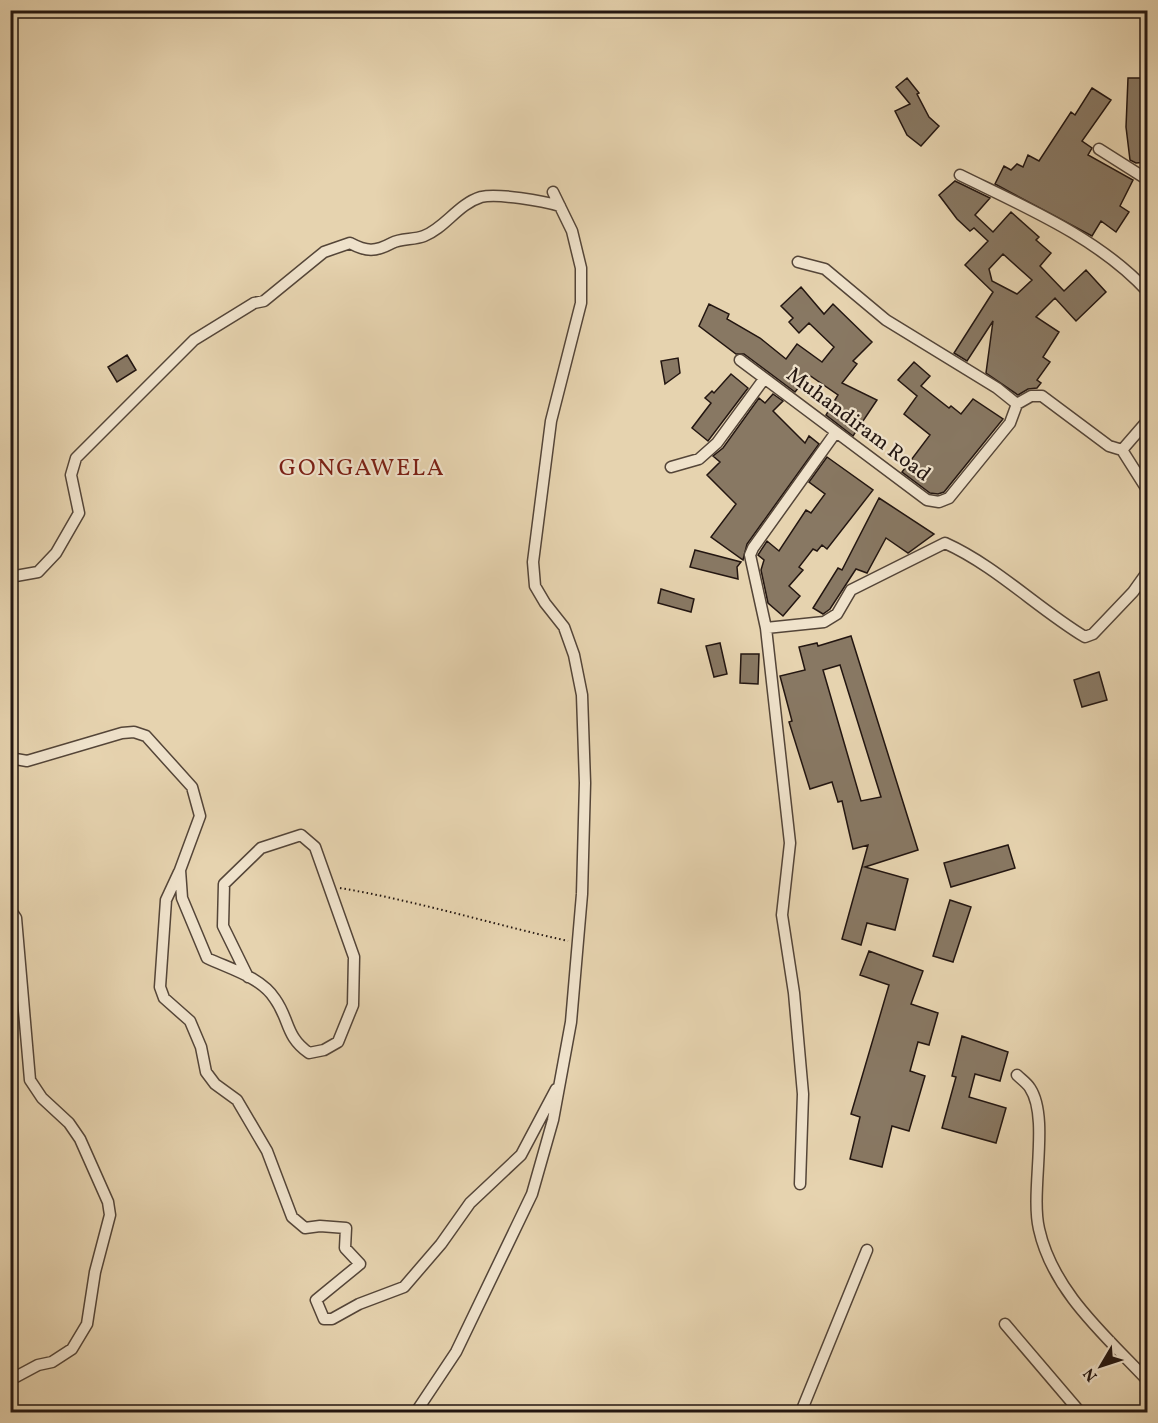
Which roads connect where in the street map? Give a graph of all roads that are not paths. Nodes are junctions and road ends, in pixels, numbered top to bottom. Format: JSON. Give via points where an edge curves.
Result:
{"nodes":[{"id":1,"x":1099,"y":149,"type":"dead end"},
{"id":2,"x":960,"y":175,"type":"dead end"},
{"id":3,"x":1148,"y":180,"type":"edge"},
{"id":4,"x":553,"y":192,"type":"dead end"},
{"id":5,"x":560,"y":206,"type":"junction"},
{"id":6,"x":798,"y":262,"type":"dead end"},
{"id":7,"x":1148,"y":292,"type":"edge"},
{"id":8,"x":740,"y":360,"type":"dead end"},
{"id":9,"x":764,"y":379,"type":"junction"},
{"id":10,"x":1017,"y":404,"type":"junction"},
{"id":11,"x":1148,"y":420,"type":"edge"},
{"id":12,"x":836,"y":432,"type":"junction"},
{"id":13,"x":1122,"y":450,"type":"junction"},
{"id":14,"x":671,"y":467,"type":"dead end"},
{"id":15,"x":1148,"y":491,"type":"edge"},
{"id":16,"x":1148,"y":571,"type":"edge"},
{"id":17,"x":10,"y":577,"type":"edge"},
{"id":18,"x":766,"y":628,"type":"junction"},
{"id":19,"x":10,"y":758,"type":"edge"},
{"id":20,"x":180,"y":870,"type":"junction"},
{"id":21,"x":10,"y":909,"type":"edge"},
{"id":22,"x":248,"y":977,"type":"junction"},
{"id":23,"x":1017,"y":1075,"type":"dead end"},
{"id":24,"x":560,"y":1084,"type":"junction"},
{"id":25,"x":800,"y":1184,"type":"dead end"},
{"id":26,"x":867,"y":1250,"type":"dead end"},
{"id":27,"x":1005,"y":1324,"type":"dead end"},
{"id":28,"x":10,"y":1380,"type":"edge"},
{"id":29,"x":1148,"y":1381,"type":"edge"},
{"id":30,"x":416,"y":1413,"type":"edge"},
{"id":31,"x":806,"y":1413,"type":"edge"},
{"id":32,"x":1080,"y":1413,"type":"edge"}],
"edges":[{"from":1,"to":3,"type":"street"},
{"from":2,"to":7,"type":"street","via":[[1048,219],[1128,270]]},
{"from":4,"to":5,"type":"street"},
{"from":5,"to":17,"type":"street","via":[[543,201],[482,197],[460,208],[425,236],[368,252],[350,243],[324,252],[264,301],[254,303],[194,340],[76,458],[71,475],[79,513],[56,553],[38,572]]},
{"from":5,"to":24,"type":"street","via":[[572,231],[581,268],[581,303],[551,421],[533,562],[535,586],[564,627],[582,695],[585,783],[578,944],[571,1022]]},
{"from":6,"to":10,"type":"street","via":[[825,269],[886,321]]},
{"from":8,"to":9,"type":"street","name":"Muhandiram Road"},
{"from":9,"to":12,"type":"street","name":"Muhandiram Road"},
{"from":9,"to":14,"type":"street","via":[[717,443],[699,459]]},
{"from":10,"to":12,"type":"street","name":"Muhandiram Road","via":[[1010,423],[966,479],[949,498],[939,502],[927,500]]},
{"from":10,"to":13,"type":"street","via":[[1031,396],[1042,396],[1109,446]]},
{"from":11,"to":13,"type":"street"},
{"from":12,"to":18,"type":"street","via":[[750,555]]},
{"from":13,"to":15,"type":"street"},
{"from":16,"to":18,"type":"street","via":[[1093,634],[1085,637],[981,563],[945,543],[850,590],[837,614],[824,622]]},
{"from":18,"to":25,"type":"street","via":[[790,843],[782,915],[792,972],[802,1094]]},
{"from":19,"to":20,"type":"street","via":[[27,761],[122,733],[146,735],[192,787],[200,816]]},
{"from":20,"to":22,"type":"street","via":[[182,898],[207,958]]},
{"from":20,"to":24,"type":"street","via":[[166,900],[160,987],[164,998],[190,1022],[206,1072],[237,1100],[267,1151],[292,1217],[305,1228],[346,1228],[345,1248],[360,1264],[316,1300],[324,1319],[404,1287],[470,1203],[521,1155]]},
{"from":21,"to":28,"type":"street","via":[[15,918],[30,1080],[80,1139],[110,1215],[87,1324],[77,1341],[52,1362]]},
{"from":22,"to":22,"type":"street","via":[[223,926],[224,884],[261,848],[301,835],[315,847],[354,957],[353,1005],[338,1042],[309,1053],[295,1043],[275,998]]},
{"from":23,"to":29,"type":"street","via":[[1030,1088],[1036,1102],[1039,1228],[1053,1270],[1080,1309]]},
{"from":24,"to":30,"type":"street","via":[[532,1194],[456,1352]]},
{"from":26,"to":31,"type":"street","via":[[803,1407]]},
{"from":27,"to":32,"type":"street"}]}
